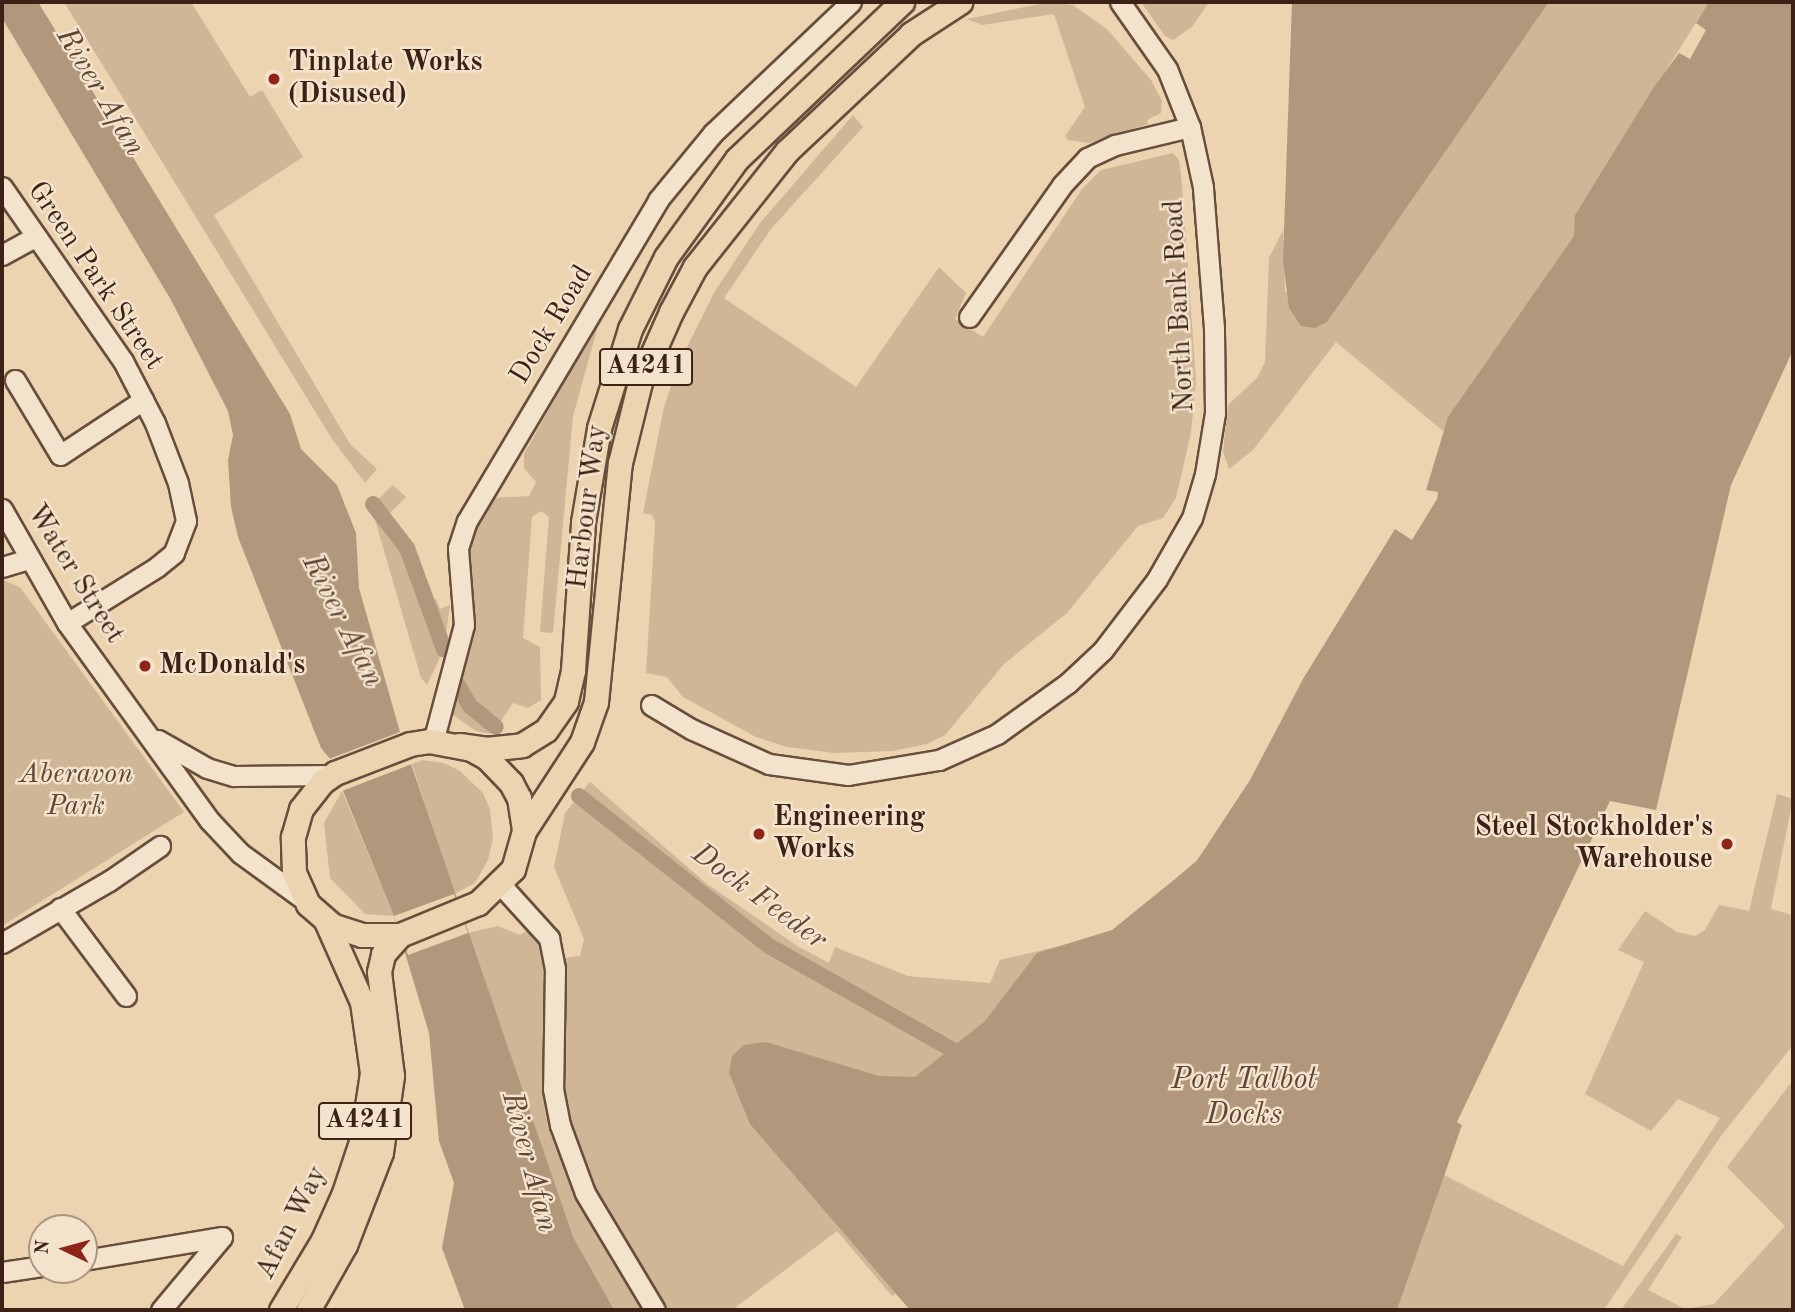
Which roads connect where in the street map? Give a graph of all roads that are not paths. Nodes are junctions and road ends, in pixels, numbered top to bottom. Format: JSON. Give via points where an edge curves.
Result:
{"nodes":[{"id":1,"x":902,"y":2,"type":"edge"},
{"id":2,"x":960,"y":2,"type":"edge"},
{"id":3,"x":1104,"y":2,"type":"edge"},
{"id":4,"x":1120,"y":2,"type":"edge"},
{"id":5,"x":842,"y":5,"type":"edge"},
{"id":6,"x":1163,"y":63,"type":"junction"},
{"id":7,"x":1190,"y":127,"type":"junction"},
{"id":8,"x":2,"y":187,"type":"edge"},
{"id":9,"x":35,"y":237,"type":"junction"},
{"id":10,"x":2,"y":255,"type":"edge"},
{"id":11,"x":969,"y":317,"type":"dead end"},
{"id":12,"x":15,"y":380,"type":"dead end"},
{"id":13,"x":143,"y":400,"type":"junction"},
{"id":14,"x":2,"y":509,"type":"edge"},
{"id":15,"x":29,"y":559,"type":"junction"},
{"id":16,"x":2,"y":567,"type":"edge"},
{"id":17,"x":67,"y":623,"type":"junction"},
{"id":18,"x":651,"y":705,"type":"dead end"},
{"id":19,"x":152,"y":736,"type":"junction"},
{"id":20,"x":433,"y":742,"type":"junction"},
{"id":21,"x":459,"y":745,"type":"junction"},
{"id":22,"x":333,"y":774,"type":"junction"},
{"id":23,"x":524,"y":831,"type":"junction"},
{"id":24,"x":160,"y":846,"type":"dead end"},
{"id":25,"x":501,"y":885,"type":"junction"},
{"id":26,"x":306,"y":901,"type":"junction"},
{"id":27,"x":60,"y":908,"type":"junction"},
{"id":28,"x":326,"y":921,"type":"junction"},
{"id":29,"x":400,"y":934,"type":"junction"},
{"id":30,"x":2,"y":943,"type":"edge"},
{"id":31,"x":126,"y":996,"type":"dead end"},
{"id":32,"x":98,"y":1258,"type":"edge"},
{"id":33,"x":28,"y":1268,"type":"edge"},
{"id":34,"x":2,"y":1272,"type":"edge"},
{"id":35,"x":162,"y":1310,"type":"edge"},
{"id":36,"x":281,"y":1310,"type":"edge"},
{"id":37,"x":308,"y":1310,"type":"edge"},
{"id":38,"x":655,"y":1310,"type":"edge"}],
"edges":[{"from":1,"to":21,"type":"main road","name":"Harbour Way","number":"A4241","via":[[737,159],[666,257],[631,329],[599,428],[583,522],[566,701],[546,730],[522,745],[486,749]]},
{"from":2,"to":23,"type":"main road","name":"Harbour Way","number":"A4241","via":[[911,34],[786,152],[702,256],[671,312],[640,382],[620,463],[596,702],[582,743]]},
{"from":3,"to":6,"type":"street","name":"North Bank Road"},
{"from":4,"to":6,"type":"street","name":"North Bank Road"},
{"from":5,"to":20,"type":"street","name":"Dock Road","via":[[713,133],[658,200],[467,521],[457,560],[464,625]]},
{"from":6,"to":7,"type":"street","name":"North Bank Road"},
{"from":7,"to":11,"type":"street","via":[[1115,145],[1087,158],[1062,185]]},
{"from":7,"to":18,"type":"street","name":"North Bank Road","via":[[1203,187],[1213,316],[1212,436],[1192,518],[1157,579],[1080,673],[1023,716],[970,747],[915,766],[848,775],[769,764],[695,722]]},
{"from":8,"to":9,"type":"street","name":"Green Park Street"},
{"from":9,"to":10,"type":"street"},
{"from":9,"to":13,"type":"street","name":"Green Park Street","via":[[123,361]]},
{"from":12,"to":13,"type":"street","via":[[60,456]]},
{"from":13,"to":17,"type":"street","name":"Green Park Street","via":[[178,483],[186,521],[174,552],[158,567]]},
{"from":14,"to":15,"type":"street","name":"Water Street"},
{"from":15,"to":16,"type":"street"},
{"from":15,"to":17,"type":"street","name":"Water Street"},
{"from":17,"to":19,"type":"street","name":"Water Street"},
{"from":19,"to":22,"type":"street","name":"Water Street","via":[[207,768],[234,776]]},
{"from":19,"to":26,"type":"street","name":"Water Street","via":[[225,839]]},
{"from":20,"to":21,"type":"main road","number":"A4241"},
{"from":20,"to":22,"type":"main road","number":"A4241","via":[[405,747]]},
{"from":21,"to":23,"type":"main road","number":"A4241","via":[[487,758],[511,783],[521,806]]},
{"from":22,"to":26,"type":"main road","number":"A4241","via":[[301,809],[293,837],[294,873]]},
{"from":23,"to":25,"type":"main road","number":"A4241","via":[[521,852]]},
{"from":24,"to":27,"type":"street"},
{"from":25,"to":29,"type":"main road","number":"A4241","via":[[461,912]]},
{"from":25,"to":38,"type":"street","via":[[549,938],[555,968],[552,1088],[560,1125],[585,1193]]},
{"from":26,"to":28,"type":"main road","number":"A4241"},
{"from":27,"to":30,"type":"street"},
{"from":27,"to":31,"type":"street"},
{"from":28,"to":29,"type":"main road","number":"A4241","via":[[362,935]]},
{"from":28,"to":36,"type":"main road","name":"Afan Way","number":"A4241","via":[[362,1002],[372,1073],[362,1139],[344,1193],[323,1240]]},
{"from":29,"to":37,"type":"main road","name":"Afan Way","number":"A4241","via":[[383,954],[379,972],[393,1076],[381,1152],[345,1245]]},
{"from":32,"to":35,"type":"street","via":[[222,1237]]},
{"from":33,"to":34,"type":"street"}]}
